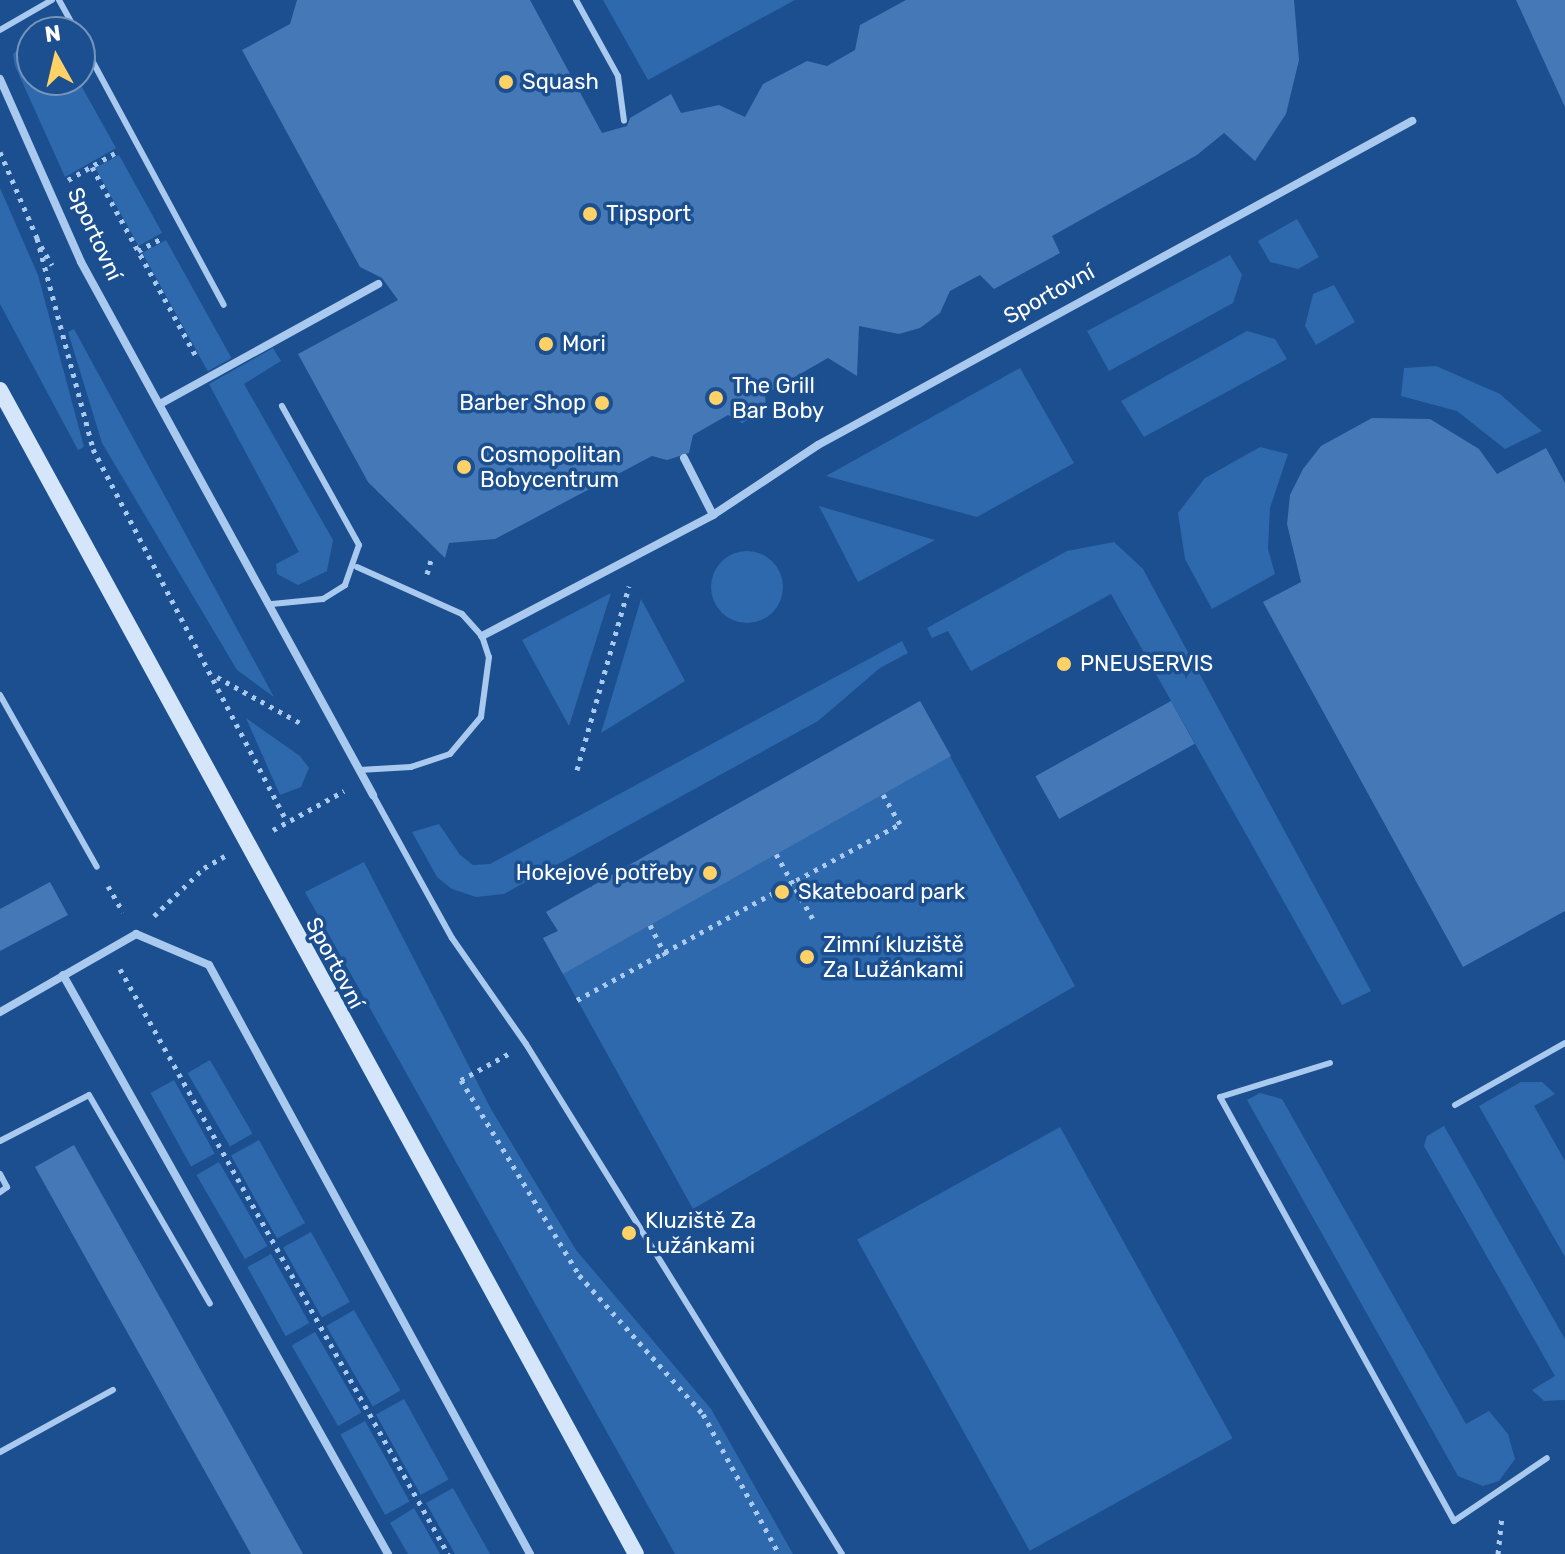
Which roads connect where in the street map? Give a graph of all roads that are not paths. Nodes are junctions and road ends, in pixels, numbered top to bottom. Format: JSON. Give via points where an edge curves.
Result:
{"nodes":[{"id":1,"x":52,"y":0,"type":"edge"},
{"id":2,"x":576,"y":0,"type":"edge"},
{"id":3,"x":0,"y":30,"type":"edge"},
{"id":4,"x":96,"y":68,"type":"edge"},
{"id":5,"x":0,"y":79,"type":"edge"},
{"id":6,"x":624,"y":121,"type":"dead end"},
{"id":7,"x":1412,"y":121,"type":"dead end"},
{"id":8,"x":378,"y":284,"type":"dead end"},
{"id":9,"x":224,"y":305,"type":"dead end"},
{"id":10,"x":0,"y":390,"type":"edge"},
{"id":11,"x":160,"y":404,"type":"junction"},
{"id":12,"x":282,"y":406,"type":"dead end"},
{"id":13,"x":684,"y":458,"type":"dead end"},
{"id":14,"x":713,"y":515,"type":"junction"},
{"id":15,"x":357,"y":567,"type":"junction"},
{"id":16,"x":272,"y":604,"type":"junction"},
{"id":17,"x":482,"y":636,"type":"junction"},
{"id":18,"x":0,"y":695,"type":"edge"},
{"id":19,"x":359,"y":770,"type":"junction"},
{"id":20,"x":373,"y":795,"type":"joint"},
{"id":21,"x":97,"y":867,"type":"dead end"},
{"id":22,"x":63,"y":975,"type":"junction"},
{"id":23,"x":0,"y":1012,"type":"edge"},
{"id":24,"x":1565,"y":1043,"type":"edge"},
{"id":25,"x":1330,"y":1063,"type":"dead end"},
{"id":26,"x":1455,"y":1105,"type":"dead end"},
{"id":27,"x":0,"y":1141,"type":"edge"},
{"id":28,"x":0,"y":1174,"type":"edge"},
{"id":29,"x":0,"y":1192,"type":"edge"},
{"id":30,"x":210,"y":1304,"type":"dead end"},
{"id":31,"x":113,"y":1390,"type":"dead end"},
{"id":32,"x":0,"y":1452,"type":"edge"},
{"id":33,"x":1547,"y":1458,"type":"dead end"},
{"id":34,"x":388,"y":1554,"type":"edge"},
{"id":35,"x":530,"y":1554,"type":"edge"},
{"id":36,"x":636,"y":1554,"type":"edge"},
{"id":37,"x":842,"y":1554,"type":"edge"}],
"edges":[{"from":1,"to":3,"type":"lane"},
{"from":2,"to":6,"type":"lane","via":[[618,76]]},
{"from":4,"to":9,"type":"lane"},
{"from":5,"to":11,"type":"street","name":"Sportovní","via":[[81,262]]},
{"from":7,"to":14,"type":"street","name":"Sportovní","via":[[818,445]]},
{"from":8,"to":11,"type":"street"},
{"from":10,"to":36,"type":"main road","name":"Sportovní"},
{"from":11,"to":16,"type":"street","name":"Sportovní"},
{"from":12,"to":15,"type":"lane","via":[[352,526],[359,545]]},
{"from":13,"to":14,"type":"street"},
{"from":14,"to":17,"type":"street","name":"Sportovní"},
{"from":15,"to":16,"type":"lane","via":[[345,585],[323,599]]},
{"from":15,"to":17,"type":"lane","via":[[442,600]]},
{"from":16,"to":19,"type":"street","name":"Sportovní"},
{"from":17,"to":19,"type":"lane","via":[[488,693],[468,737],[450,754],[411,767]]},
{"from":18,"to":21,"type":"lane"},
{"from":19,"to":20,"type":"street","name":"Sportovní"},
{"from":20,"to":37,"type":"lane","via":[[452,938],[526,1044]]},
{"from":22,"to":23,"type":"street"},
{"from":22,"to":34,"type":"street"},
{"from":22,"to":35,"type":"street","via":[[136,934],[209,965]]},
{"from":24,"to":26,"type":"lane"},
{"from":25,"to":33,"type":"lane","via":[[1220,1097],[1454,1521]]},
{"from":27,"to":30,"type":"lane","via":[[89,1095]]},
{"from":28,"to":29,"type":"lane","via":[[7,1187]]},
{"from":31,"to":32,"type":"lane"}]}
